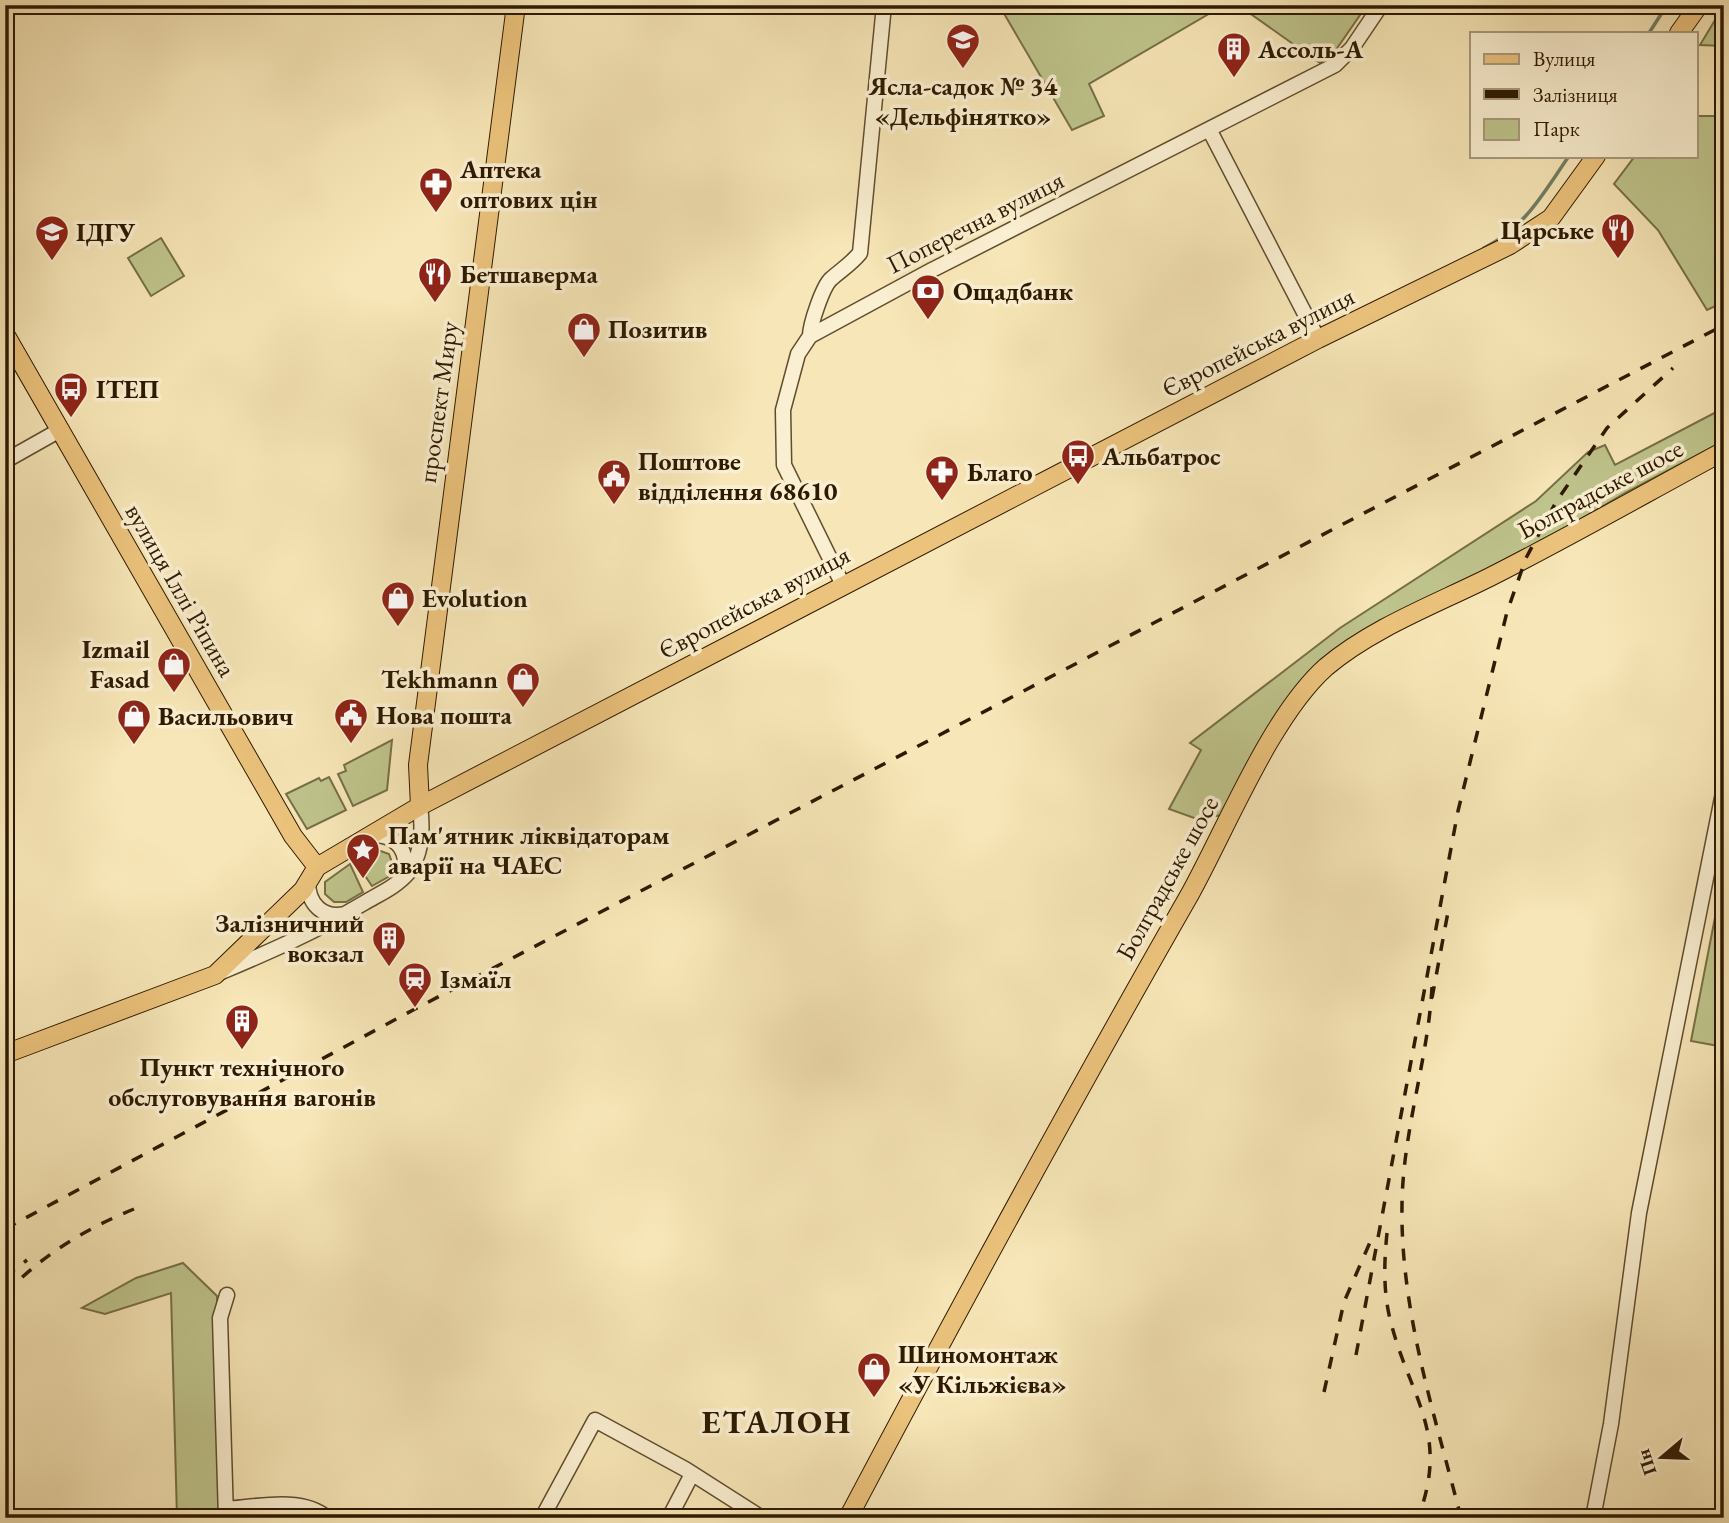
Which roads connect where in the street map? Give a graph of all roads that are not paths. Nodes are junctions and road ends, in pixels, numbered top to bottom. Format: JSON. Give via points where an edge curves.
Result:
{"nodes":[{"id":1,"x":516,"y":5,"type":"edge"},
{"id":2,"x":884,"y":5,"type":"edge"},
{"id":3,"x":1381,"y":5,"type":"edge"},
{"id":4,"x":1699,"y":5,"type":"edge"},
{"id":5,"x":1680,"y":32,"type":"edge"},
{"id":6,"x":1210,"y":131,"type":"junction"},
{"id":7,"x":1595,"y":158,"type":"edge"},
{"id":8,"x":5,"y":334,"type":"edge"},
{"id":9,"x":810,"y":336,"type":"junction"},
{"id":10,"x":1318,"y":340,"type":"junction"},
{"id":11,"x":60,"y":430,"type":"junction"},
{"id":12,"x":1724,"y":451,"type":"edge"},
{"id":13,"x":5,"y":461,"type":"edge"},
{"id":14,"x":844,"y":584,"type":"junction"},
{"id":15,"x":1724,"y":788,"type":"edge"},
{"id":16,"x":420,"y":806,"type":"junction"},
{"id":17,"x":362,"y":839,"type":"junction"},
{"id":18,"x":312,"y":875,"type":"junction"},
{"id":19,"x":400,"y":880,"type":"junction"},
{"id":20,"x":349,"y":912,"type":"junction"},
{"id":21,"x":258,"y":934,"type":"junction"},
{"id":22,"x":271,"y":951,"type":"junction"},
{"id":23,"x":215,"y":975,"type":"junction"},
{"id":24,"x":5,"y":1054,"type":"edge"},
{"id":25,"x":227,"y":1295,"type":"dead end"},
{"id":26,"x":691,"y":1476,"type":"junction"},
{"id":27,"x":226,"y":1513,"type":"edge"},
{"id":28,"x":327,"y":1518,"type":"edge"},
{"id":29,"x":542,"y":1518,"type":"edge"},
{"id":30,"x":668,"y":1518,"type":"edge"},
{"id":31,"x":762,"y":1518,"type":"edge"},
{"id":32,"x":848,"y":1518,"type":"edge"},
{"id":33,"x":1593,"y":1518,"type":"edge"}],
"edges":[{"from":1,"to":16,"type":"main road","name":"проспект Миру","via":[[418,765]]},
{"from":2,"to":9,"type":"street","via":[[860,253],[844,272],[829,280],[811,322]]},
{"from":3,"to":6,"type":"street","name":"Поперечна вулиця","via":[[1335,65]]},
{"from":4,"to":5,"type":"main road"},
{"from":6,"to":9,"type":"street","name":"Поперечна вулиця"},
{"from":6,"to":10,"type":"street"},
{"from":7,"to":10,"type":"main road","name":"Європейська вулиця","via":[[1551,218],[1510,245]]},
{"from":8,"to":11,"type":"main road","name":"вулиця Іллі Ріпина"},
{"from":9,"to":14,"type":"street","via":[[798,354],[782,410],[784,465]]},
{"from":10,"to":14,"type":"main road","name":"Європейська вулиця"},
{"from":11,"to":13,"type":"street"},
{"from":11,"to":18,"type":"main road","name":"вулиця Іллі Ріпина"},
{"from":12,"to":32,"type":"main road","name":"Болградське шосе","via":[[1368,639],[1335,661],[1302,692],[1013,1208]]},
{"from":14,"to":16,"type":"main road","name":"Європейська вулиця"},
{"from":15,"to":33,"type":"street","via":[[1639,1213],[1611,1424]]},
{"from":16,"to":17,"type":"main road","name":"Європейська вулиця"},
{"from":16,"to":19,"type":"street","via":[[416,858]]},
{"from":17,"to":18,"type":"main road","name":"Європейська вулиця"},
{"from":17,"to":19,"type":"street","via":[[380,835],[398,843],[405,861]]},
{"from":18,"to":20,"type":"street","via":[[310,897],[320,910],[334,915]]},
{"from":18,"to":21,"type":"main road","name":"Європейська вулиця"},
{"from":19,"to":20,"type":"street"},
{"from":20,"to":22,"type":"street"},
{"from":21,"to":22,"type":"street"},
{"from":21,"to":23,"type":"main road","name":"Європейська вулиця"},
{"from":22,"to":23,"type":"street"},
{"from":23,"to":24,"type":"main road","name":"Європейська вулиця"},
{"from":25,"to":27,"type":"street","via":[[220,1318]]},
{"from":26,"to":29,"type":"street","via":[[594,1420]]},
{"from":26,"to":30,"type":"street"},
{"from":26,"to":31,"type":"street"},
{"from":27,"to":28,"type":"street","via":[[299,1507]]}]}
